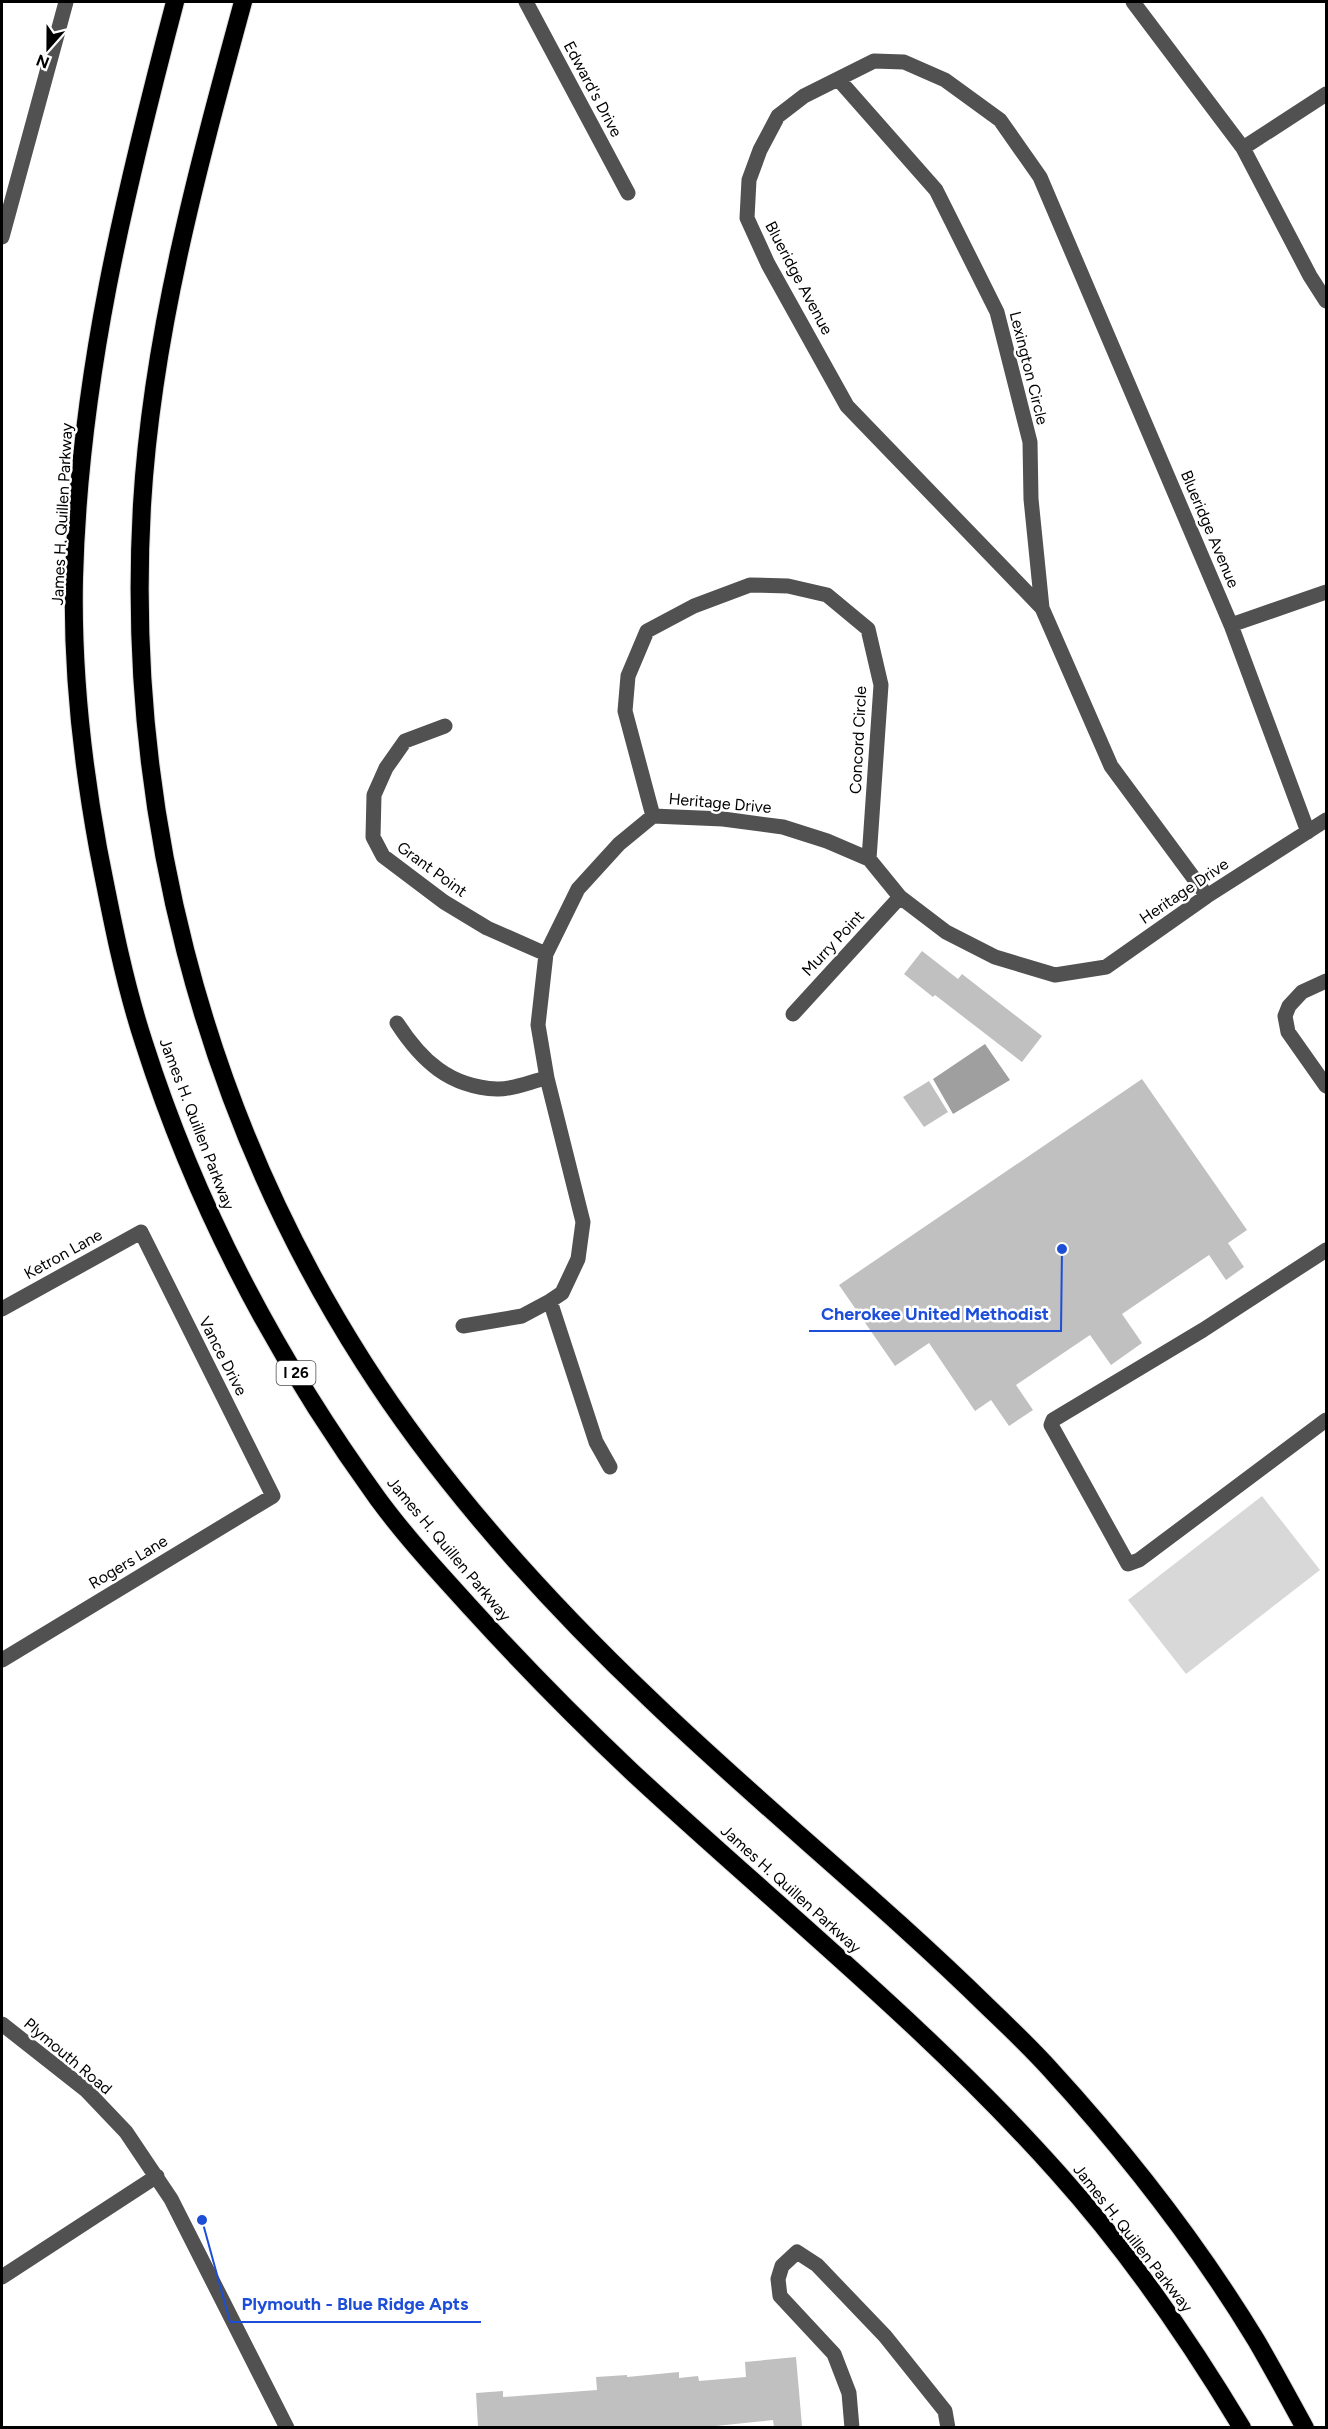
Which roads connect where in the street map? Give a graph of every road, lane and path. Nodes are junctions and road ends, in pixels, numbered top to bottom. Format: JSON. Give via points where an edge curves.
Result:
{"nodes":[{"id":1,"x":66,"y":2,"type":"edge"},
{"id":2,"x":175,"y":2,"type":"edge"},
{"id":3,"x":243,"y":2,"type":"edge"},
{"id":4,"x":525,"y":2,"type":"edge"},
{"id":5,"x":1133,"y":2,"type":"edge"},
{"id":6,"x":839,"y":80,"type":"junction"},
{"id":7,"x":1326,"y":94,"type":"edge"},
{"id":8,"x":1243,"y":148,"type":"junction"},
{"id":9,"x":628,"y":193,"type":"dead end"},
{"id":10,"x":2,"y":237,"type":"edge"},
{"id":11,"x":1326,"y":301,"type":"edge"},
{"id":12,"x":1323,"y":596,"type":"edge"},
{"id":13,"x":1042,"y":608,"type":"junction"},
{"id":14,"x":1231,"y":625,"type":"junction"},
{"id":15,"x":445,"y":726,"type":"dead end"},
{"id":16,"x":654,"y":816,"type":"junction"},
{"id":17,"x":1326,"y":820,"type":"edge"},
{"id":18,"x":1308,"y":832,"type":"junction"},
{"id":19,"x":869,"y":859,"type":"junction"},
{"id":20,"x":1207,"y":896,"type":"junction"},
{"id":21,"x":900,"y":897,"type":"junction"},
{"id":22,"x":546,"y":954,"type":"junction"},
{"id":23,"x":1326,"y":981,"type":"edge"},
{"id":24,"x":793,"y":1014,"type":"dead end"},
{"id":25,"x":397,"y":1023,"type":"dead end"},
{"id":26,"x":547,"y":1078,"type":"junction"},
{"id":27,"x":1326,"y":1086,"type":"edge"},
{"id":28,"x":141,"y":1232,"type":"joint"},
{"id":29,"x":1326,"y":1250,"type":"edge"},
{"id":30,"x":550,"y":1301,"type":"junction"},
{"id":31,"x":2,"y":1309,"type":"edge"},
{"id":32,"x":463,"y":1326,"type":"dead end"},
{"id":33,"x":1326,"y":1420,"type":"edge"},
{"id":34,"x":610,"y":1467,"type":"dead end"},
{"id":35,"x":273,"y":1496,"type":"joint"},
{"id":36,"x":2,"y":1660,"type":"edge"},
{"id":37,"x":2,"y":2024,"type":"edge"},
{"id":38,"x":157,"y":2176,"type":"junction"},
{"id":39,"x":2,"y":2277,"type":"edge"},
{"id":40,"x":287,"y":2427,"type":"edge"},
{"id":41,"x":852,"y":2427,"type":"edge"},
{"id":42,"x":948,"y":2427,"type":"edge"},
{"id":43,"x":1242,"y":2427,"type":"edge"},
{"id":44,"x":1305,"y":2427,"type":"edge"}],
"edges":[{"from":1,"to":10,"type":"street"},
{"from":2,"to":43,"type":"highway","name":"James H. Quillen Parkway","number":"I 26","via":[[110,265],[91,377],[74,581],[79,709],[92,812],[116,940],[143,1042],[184,1156],[220,1236],[267,1323],[321,1416],[382,1504],[516,1656],[621,1761],[959,2069],[1061,2175],[1146,2282],[1206,2367]]},
{"from":3,"to":44,"type":"highway","via":[[179,254],[156,375],[142,503],[140,609],[151,775],[164,859],[189,972],[266,1185],[364,1364],[425,1451],[498,1541],[581,1632],[655,1704],[933,1953],[1044,2062],[1122,2150],[1189,2238],[1255,2338]]},
{"from":4,"to":9,"type":"street","name":"Edward's Drive"},
{"from":5,"to":8,"type":"street"},
{"from":6,"to":13,"type":"street","name":"Lexington Circle","via":[[936,190],[997,312],[1030,442]]},
{"from":6,"to":13,"type":"street","name":"Blueridge Avenue","via":[[804,96],[778,116],[749,180],[747,218],[768,264],[847,406]]},
{"from":6,"to":14,"type":"street","name":"Blueridge Avenue","via":[[874,61],[904,62],[945,80],[1000,120],[1040,177]]},
{"from":7,"to":8,"type":"street"},
{"from":8,"to":11,"type":"street"},
{"from":12,"to":14,"type":"street"},
{"from":13,"to":20,"type":"street","name":"Blueridge Avenue","via":[[1111,766]]},
{"from":14,"to":18,"type":"street","name":"Blueridge Avenue"},
{"from":15,"to":22,"type":"street","name":"Grant Point","via":[[405,741],[386,768],[374,795],[373,837],[383,856],[444,902],[487,928]]},
{"from":16,"to":19,"type":"street","name":"Heritage Drive","via":[[783,827]]},
{"from":16,"to":19,"type":"street","name":"Concord Circle","via":[[625,711],[628,676],[647,631],[694,606],[750,585],[788,586],[827,595],[868,629],[881,685]]},
{"from":16,"to":22,"type":"street","name":"Heritage Drive","via":[[619,844],[578,888]]},
{"from":17,"to":18,"type":"street","name":"Heritage Drive"},
{"from":18,"to":20,"type":"street","name":"Heritage Drive"},
{"from":19,"to":21,"type":"street","name":"Heritage Drive"},
{"from":20,"to":21,"type":"street","name":"Heritage Drive","via":[[1106,967],[1055,975],[995,957],[946,932]]},
{"from":21,"to":24,"type":"street","name":"Murry Point"},
{"from":22,"to":26,"type":"street","name":"Heritage Drive","via":[[538,1025]]},
{"from":23,"to":27,"type":"street","via":[[1302,992],[1285,1016],[1288,1032]]},
{"from":25,"to":26,"type":"street","via":[[413,1048],[435,1069],[463,1083],[498,1089]]},
{"from":26,"to":30,"type":"street","name":"Heritage Drive","via":[[583,1222],[578,1259],[562,1293]]},
{"from":28,"to":31,"type":"street","name":"Ketron Lane"},
{"from":28,"to":35,"type":"street","name":"Vance Drive"},
{"from":29,"to":33,"type":"street","via":[[1053,1420],[1051,1425],[1128,1564],[1139,1560]]},
{"from":30,"to":32,"type":"street","name":"Heritage Drive","via":[[522,1316]]},
{"from":30,"to":34,"type":"street","via":[[596,1442]]},
{"from":35,"to":36,"type":"street","name":"Rogers Lane"},
{"from":37,"to":38,"type":"street","name":"Plymouth Road","via":[[86,2090],[126,2132]]},
{"from":38,"to":39,"type":"street"},
{"from":38,"to":40,"type":"street","name":"Plymouth Road"},
{"from":41,"to":42,"type":"street","via":[[849,2393],[834,2354],[780,2296],[778,2279],[782,2266],[797,2252],[818,2265],[885,2336],[945,2411]]}]}
